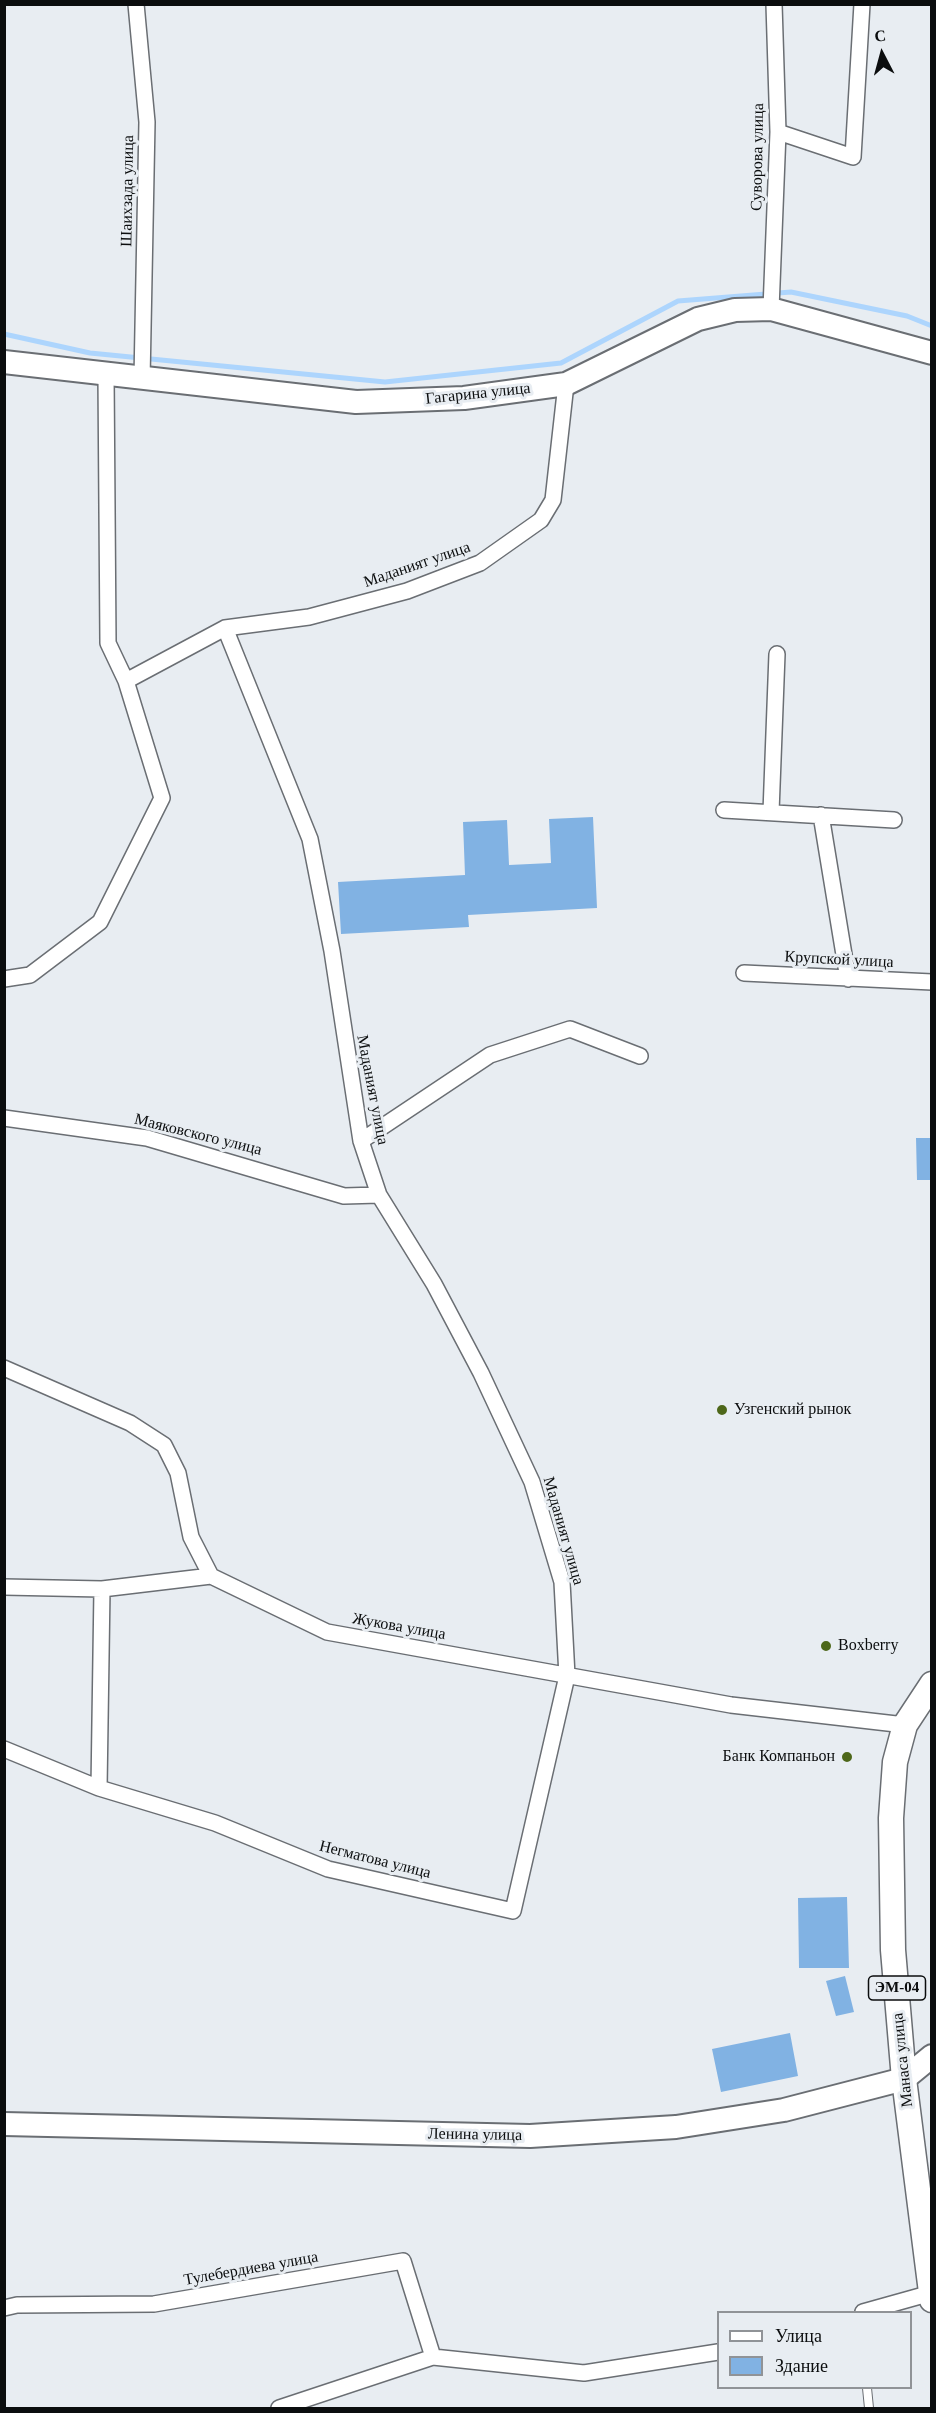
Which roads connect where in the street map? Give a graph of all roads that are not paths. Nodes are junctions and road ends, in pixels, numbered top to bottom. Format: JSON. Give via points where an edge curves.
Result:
{"nodes":[{"id":1,"x":136,"y":4,"type":"edge"},
{"id":2,"x":774,"y":4,"type":"edge"},
{"id":3,"x":862,"y":4,"type":"edge"},
{"id":4,"x":778,"y":132,"type":"junction"},
{"id":5,"x":771,"y":309,"type":"junction"},
{"id":6,"x":932,"y":353,"type":"edge"},
{"id":7,"x":4,"y":362,"type":"edge"},
{"id":8,"x":106,"y":375,"type":"junction"},
{"id":9,"x":142,"y":379,"type":"junction"},
{"id":10,"x":566,"y":384,"type":"junction"},
{"id":11,"x":225,"y":628,"type":"junction"},
{"id":12,"x":777,"y":654,"type":"dead end"},
{"id":13,"x":126,"y":681,"type":"junction"},
{"id":14,"x":724,"y":810,"type":"dead end"},
{"id":15,"x":771,"y":812,"type":"junction"},
{"id":16,"x":822,"y":815,"type":"junction"},
{"id":17,"x":894,"y":820,"type":"dead end"},
{"id":18,"x":744,"y":973,"type":"dead end"},
{"id":19,"x":848,"y":979,"type":"junction"},
{"id":20,"x":4,"y":980,"type":"edge"},
{"id":21,"x":932,"y":982,"type":"edge"},
{"id":22,"x":640,"y":1056,"type":"dead end"},
{"id":23,"x":4,"y":1118,"type":"edge"},
{"id":24,"x":362,"y":1141,"type":"junction"},
{"id":25,"x":379,"y":1195,"type":"junction"},
{"id":26,"x":4,"y":1368,"type":"edge"},
{"id":27,"x":211,"y":1576,"type":"junction"},
{"id":28,"x":4,"y":1587,"type":"edge"},
{"id":29,"x":102,"y":1589,"type":"junction"},
{"id":30,"x":567,"y":1676,"type":"junction"},
{"id":31,"x":932,"y":1684,"type":"edge"},
{"id":32,"x":905,"y":1725,"type":"junction"},
{"id":33,"x":4,"y":1749,"type":"edge"},
{"id":34,"x":99,"y":1788,"type":"junction"},
{"id":35,"x":932,"y":2056,"type":"edge"},
{"id":36,"x":904,"y":2079,"type":"junction"},
{"id":37,"x":4,"y":2124,"type":"edge"},
{"id":38,"x":931,"y":2297,"type":"edge"},
{"id":39,"x":4,"y":2308,"type":"edge"},
{"id":40,"x":872,"y":2311,"type":"edge"},
{"id":41,"x":717,"y":2352,"type":"edge"},
{"id":42,"x":433,"y":2357,"type":"junction"},
{"id":43,"x":867,"y":2389,"type":"edge"},
{"id":44,"x":279,"y":2409,"type":"edge"},
{"id":45,"x":869,"y":2409,"type":"edge"}],
"edges":[{"from":1,"to":9,"type":"street","name":"Шаихзада улица","via":[[147,122]]},
{"from":2,"to":4,"type":"street","name":"Суворова улица"},
{"from":3,"to":4,"type":"street","via":[[853,157]]},
{"from":4,"to":5,"type":"street","name":"Суворова улица"},
{"from":5,"to":6,"type":"street","name":"Гагарина улица"},
{"from":5,"to":10,"type":"street","name":"Гагарина улица","via":[[735,310],[698,319]]},
{"from":7,"to":8,"type":"street","name":"Гагарина улица"},
{"from":8,"to":9,"type":"street","name":"Гагарина улица"},
{"from":8,"to":13,"type":"street","via":[[108,643]]},
{"from":9,"to":10,"type":"street","name":"Гагарина улица","via":[[356,402],[464,398]]},
{"from":10,"to":11,"type":"street","name":"Маданият улица","via":[[553,500],[541,520],[480,563],[407,591],[309,617]]},
{"from":11,"to":13,"type":"street","name":"Маданият улица"},
{"from":11,"to":24,"type":"street","name":"Маданият улица","via":[[310,839]]},
{"from":12,"to":15,"type":"street"},
{"from":13,"to":20,"type":"street","via":[[162,798],[100,922],[30,975]]},
{"from":14,"to":15,"type":"street"},
{"from":15,"to":16,"type":"street"},
{"from":16,"to":17,"type":"street"},
{"from":16,"to":19,"type":"street"},
{"from":18,"to":19,"type":"street","name":"Крупской улица"},
{"from":19,"to":21,"type":"street","name":"Крупской улица"},
{"from":22,"to":24,"type":"street","via":[[570,1029],[490,1055]]},
{"from":23,"to":25,"type":"street","name":"Маяковского улица","via":[[147,1138],[344,1196]]},
{"from":24,"to":25,"type":"street","name":"Маданият улица"},
{"from":25,"to":30,"type":"street","name":"Маданият улица","via":[[434,1284],[532,1482],[562,1582]]},
{"from":26,"to":27,"type":"street","via":[[130,1423],[164,1445],[178,1473],[191,1537]]},
{"from":27,"to":29,"type":"street"},
{"from":27,"to":30,"type":"street","name":"Жукова улица","via":[[327,1632]]},
{"from":28,"to":29,"type":"street"},
{"from":29,"to":34,"type":"street"},
{"from":30,"to":32,"type":"street","name":"Жукова улица","via":[[731,1705]]},
{"from":30,"to":34,"type":"street","name":"Негматова улица","via":[[513,1911],[328,1869],[215,1823]]},
{"from":31,"to":32,"type":"main road","name":"Манаса улица","number":"ЭМ-04"},
{"from":32,"to":36,"type":"main road","name":"Манаса улица","number":"ЭМ-04","via":[[895,1762],[891,1818],[893,1950]]},
{"from":33,"to":34,"type":"street","name":"Негматова улица"},
{"from":35,"to":36,"type":"street","name":"Ленина улица"},
{"from":36,"to":37,"type":"street","name":"Ленина улица","via":[[784,2110],[676,2127],[530,2136]]},
{"from":36,"to":38,"type":"main road","name":"Манаса улица","number":"ЭМ-04"},
{"from":38,"to":40,"type":"street"},
{"from":39,"to":42,"type":"street","name":"Тулебердиева улица","via":[[154,2304],[404,2261]]},
{"from":41,"to":42,"type":"street","via":[[584,2373]]},
{"from":42,"to":44,"type":"street"},
{"from":43,"to":45,"type":"lane"}]}
